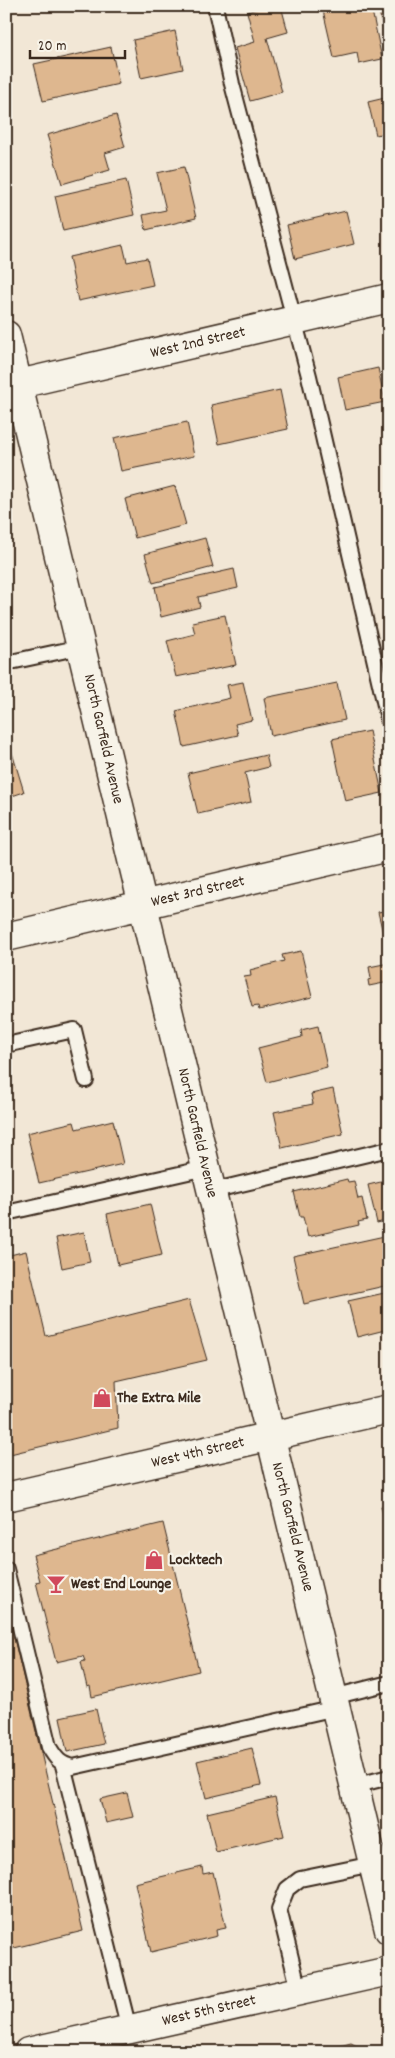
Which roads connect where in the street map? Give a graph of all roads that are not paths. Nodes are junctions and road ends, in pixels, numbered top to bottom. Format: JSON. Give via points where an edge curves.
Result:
{"nodes":[{"id":1,"x":215,"y":6,"type":"edge"},
{"id":2,"x":389,"y":298,"type":"edge"},
{"id":3,"x":294,"y":320,"type":"junction"},
{"id":4,"x":6,"y":336,"type":"edge"},
{"id":5,"x":12,"y":386,"type":"edge"},
{"id":6,"x":81,"y":647,"type":"junction"},
{"id":7,"x":6,"y":664,"type":"edge"},
{"id":8,"x":389,"y":722,"type":"edge"},
{"id":9,"x":389,"y":847,"type":"edge"},
{"id":10,"x":143,"y":905,"type":"junction"},
{"id":11,"x":6,"y":937,"type":"edge"},
{"id":12,"x":6,"y":1045,"type":"edge"},
{"id":13,"x":86,"y":1080,"type":"dead end"},
{"id":14,"x":389,"y":1149,"type":"edge"},
{"id":15,"x":209,"y":1179,"type":"junction"},
{"id":16,"x":6,"y":1213,"type":"edge"},
{"id":17,"x":389,"y":1409,"type":"edge"},
{"id":18,"x":270,"y":1437,"type":"junction"},
{"id":19,"x":6,"y":1497,"type":"edge"},
{"id":20,"x":6,"y":1569,"type":"edge"},
{"id":21,"x":389,"y":1683,"type":"edge"},
{"id":22,"x":334,"y":1703,"type":"junction"},
{"id":23,"x":63,"y":1765,"type":"junction"},
{"id":24,"x":389,"y":1777,"type":"edge"},
{"id":25,"x":354,"y":1786,"type":"junction"},
{"id":26,"x":373,"y":1864,"type":"junction"},
{"id":27,"x":389,"y":1930,"type":"edge"},
{"id":28,"x":389,"y":1971,"type":"edge"},
{"id":29,"x":299,"y":1991,"type":"junction"},
{"id":30,"x":129,"y":2029,"type":"junction"},
{"id":31,"x":73,"y":2047,"type":"edge"},
{"id":32,"x":28,"y":2052,"type":"edge"}],
"edges":[{"from":1,"to":3,"type":"lane","via":[[232,84]]},
{"from":2,"to":3,"type":"street","name":"West 2nd Street"},
{"from":3,"to":5,"type":"street","name":"West 2nd Street"},
{"from":3,"to":8,"type":"lane"},
{"from":4,"to":5,"type":"street","name":"North Garfield Avenue"},
{"from":5,"to":6,"type":"street","name":"North Garfield Avenue"},
{"from":6,"to":7,"type":"lane"},
{"from":6,"to":10,"type":"street","name":"North Garfield Avenue"},
{"from":9,"to":10,"type":"street","name":"West 3rd Street"},
{"from":10,"to":11,"type":"street","name":"West 3rd Street"},
{"from":10,"to":15,"type":"street","name":"North Garfield Avenue"},
{"from":12,"to":13,"type":"lane","via":[[74,1030]]},
{"from":14,"to":15,"type":"lane"},
{"from":15,"to":16,"type":"lane"},
{"from":15,"to":18,"type":"street","name":"North Garfield Avenue"},
{"from":17,"to":18,"type":"street","name":"West 4th Street"},
{"from":18,"to":19,"type":"street","name":"West 4th Street"},
{"from":18,"to":22,"type":"street","name":"North Garfield Avenue"},
{"from":20,"to":23,"type":"lane","via":[[49,1747]]},
{"from":21,"to":22,"type":"lane"},
{"from":22,"to":23,"type":"lane","via":[[73,1767]]},
{"from":22,"to":25,"type":"street","name":"North Garfield Avenue"},
{"from":23,"to":30,"type":"lane"},
{"from":24,"to":25,"type":"lane"},
{"from":25,"to":26,"type":"street","name":"North Garfield Avenue"},
{"from":26,"to":27,"type":"street","name":"North Garfield Avenue"},
{"from":26,"to":29,"type":"lane","via":[[300,1879],[287,1888],[279,1909]]},
{"from":28,"to":29,"type":"street","name":"West 5th Street"},
{"from":29,"to":30,"type":"street","name":"West 5th Street"},
{"from":30,"to":31,"type":"street","name":"West 5th Street"},
{"from":31,"to":32,"type":"street","name":"West 5th Street"}]}
